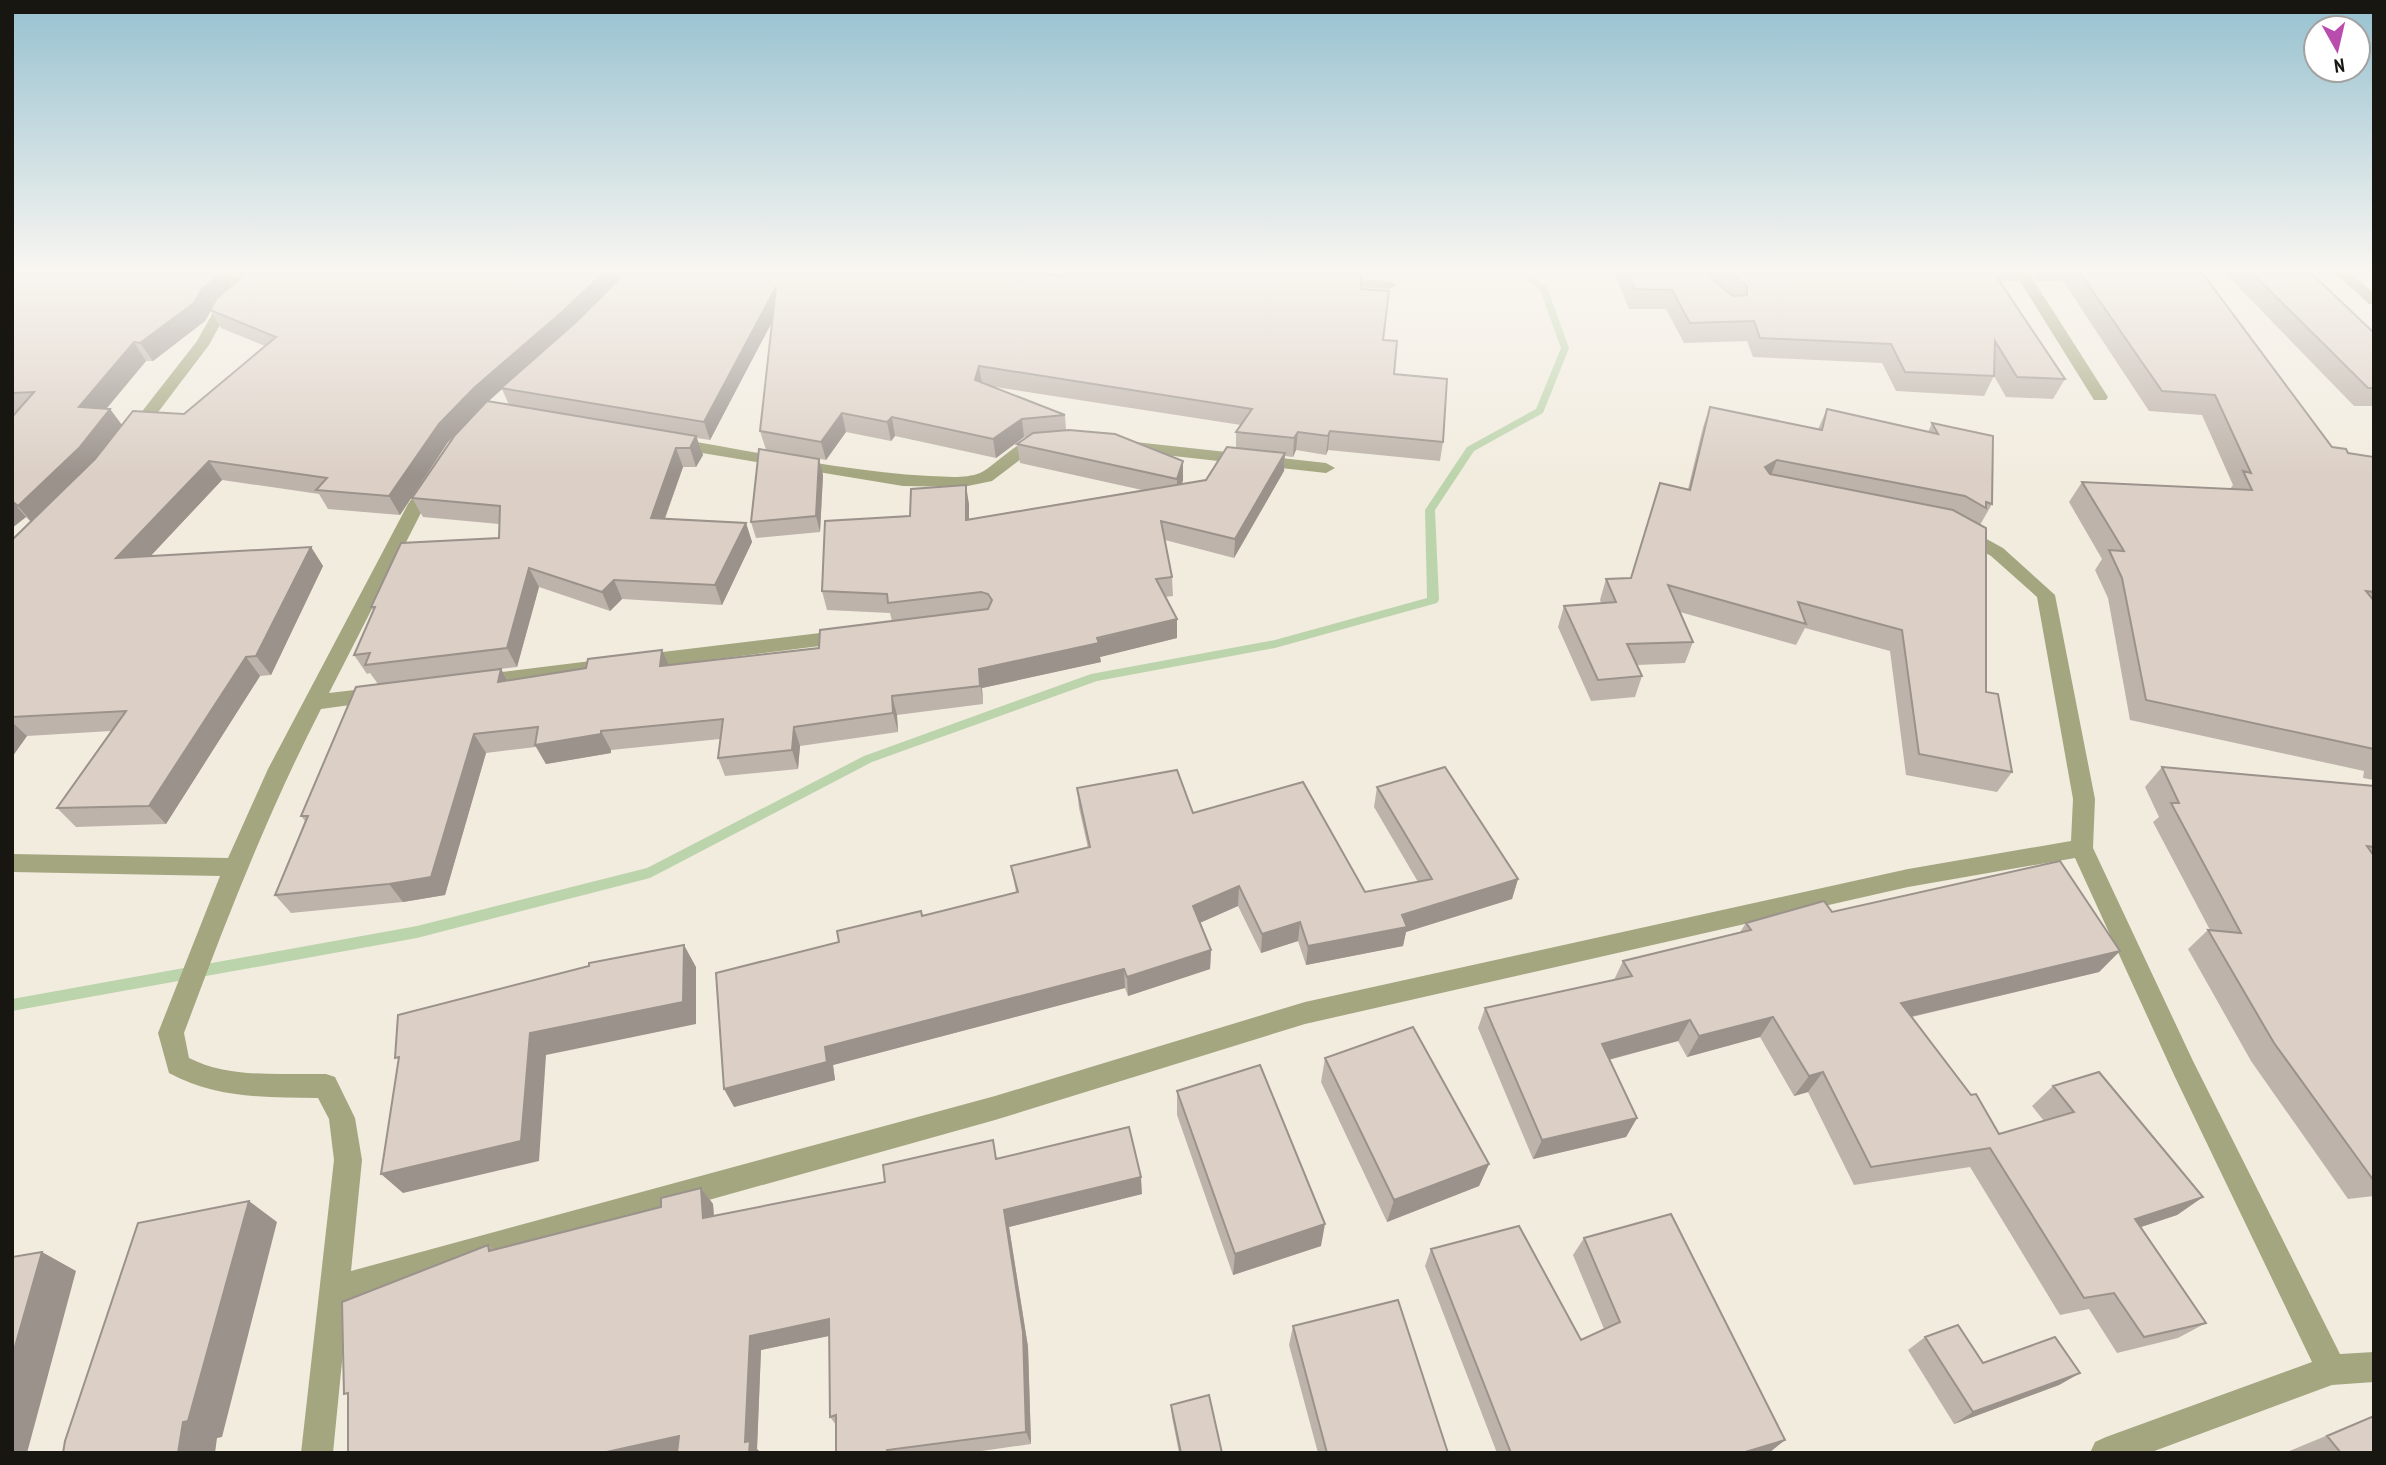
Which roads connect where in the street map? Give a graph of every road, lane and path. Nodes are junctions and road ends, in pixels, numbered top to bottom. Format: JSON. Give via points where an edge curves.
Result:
{"nodes":[{"id":1,"x":206,"y":338,"type":"edge"},
{"id":2,"x":2063,"y":338,"type":"edge"},
{"id":3,"x":2100,"y":397,"type":"dead end"},
{"id":4,"x":654,"y":440,"type":"edge"},
{"id":5,"x":126,"y":442,"type":"edge"},
{"id":6,"x":1057,"y":442,"type":"edge"},
{"id":7,"x":1106,"y":444,"type":"edge"},
{"id":8,"x":1326,"y":468,"type":"dead end"},
{"id":9,"x":440,"y":470,"type":"edge"},
{"id":10,"x":1947,"y":524,"type":"edge"},
{"id":11,"x":861,"y":635,"type":"edge"},
{"id":12,"x":453,"y":685,"type":"edge"},
{"id":13,"x":398,"y":691,"type":"edge"},
{"id":14,"x":315,"y":702,"type":"junction"},
{"id":15,"x":2082,"y":848,"type":"junction"},
{"id":16,"x":12,"y":863,"type":"edge"},
{"id":17,"x":235,"y":867,"type":"junction"},
{"id":18,"x":336,"y":1290,"type":"junction"},
{"id":19,"x":2374,"y":1367,"type":"edge"},
{"id":20,"x":2332,"y":1370,"type":"junction"},
{"id":21,"x":317,"y":1453,"type":"edge"},
{"id":22,"x":2106,"y":1453,"type":"edge"}],
"edges":[{"from":1,"to":5,"type":"street"},
{"from":2,"to":3,"type":"street"},
{"from":4,"to":6,"type":"street","via":[[903,481],[963,482],[986,477],[1030,444]]},
{"from":7,"to":8,"type":"street"},
{"from":9,"to":14,"type":"street","via":[[417,505]]},
{"from":10,"to":15,"type":"street","via":[[1997,552],[2046,595],[2084,799]]},
{"from":11,"to":12,"type":"street"},
{"from":13,"to":14,"type":"street"},
{"from":14,"to":17,"type":"street"},
{"from":15,"to":18,"type":"street","via":[[1908,878],[1305,1013],[995,1108]]},
{"from":15,"to":20,"type":"street"},
{"from":16,"to":17,"type":"street"},
{"from":17,"to":18,"type":"street","via":[[171,1033],[178,1065],[193,1075],[233,1082],[326,1086],[341,1118],[348,1160]]},
{"from":18,"to":21,"type":"street"},
{"from":19,"to":20,"type":"street"},
{"from":20,"to":22,"type":"street"}]}
